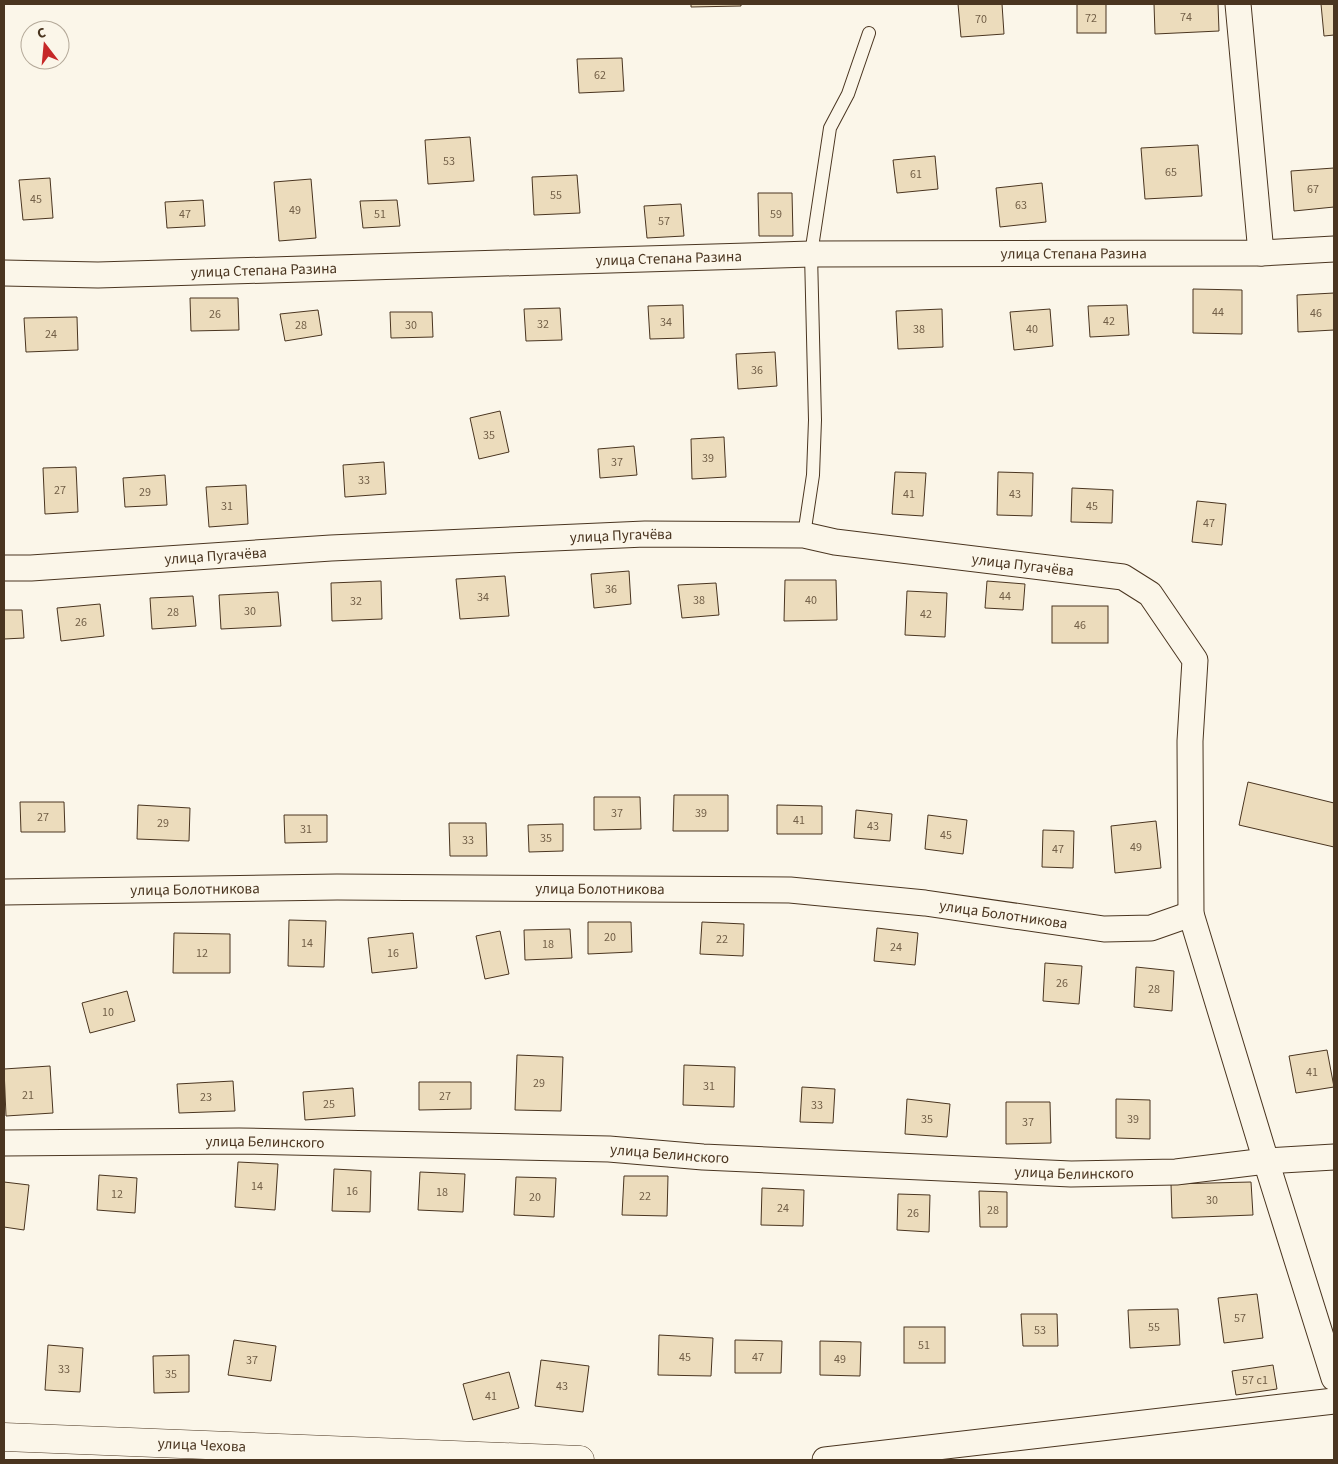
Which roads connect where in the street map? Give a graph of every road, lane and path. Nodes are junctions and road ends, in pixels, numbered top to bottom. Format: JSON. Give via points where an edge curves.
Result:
{"nodes":[{"id":1,"x":1238,"y":4,"type":"edge"},
{"id":2,"x":869,"y":33,"type":"dead end"},
{"id":3,"x":1334,"y":249,"type":"edge"},
{"id":4,"x":1261,"y":253,"type":"junction"},
{"id":5,"x":811,"y":254,"type":"junction"},
{"id":6,"x":4,"y":273,"type":"edge"},
{"id":7,"x":804,"y":535,"type":"junction"},
{"id":8,"x":4,"y":568,"type":"edge"},
{"id":9,"x":4,"y":892,"type":"edge"},
{"id":10,"x":1191,"y":914,"type":"junction"},
{"id":11,"x":4,"y":1143,"type":"edge"},
{"id":12,"x":1334,"y":1157,"type":"edge"},
{"id":13,"x":1266,"y":1161,"type":"junction"},
{"id":14,"x":1334,"y":1378,"type":"edge"},
{"id":15,"x":1334,"y":1401,"type":"edge"},
{"id":16,"x":4,"y":1437,"type":"edge"},
{"id":17,"x":580,"y":1460,"type":"edge"},
{"id":18,"x":825,"y":1460,"type":"edge"}],
"edges":[{"from":1,"to":4,"type":"street"},
{"from":2,"to":5,"type":"lane","via":[[848,94],[830,128]]},
{"from":3,"to":4,"type":"street","name":"улица Степана Разина"},
{"from":4,"to":5,"type":"street","name":"улица Степана Разина"},
{"from":5,"to":6,"type":"street","name":"улица Степана Разина","via":[[98,275]]},
{"from":5,"to":7,"type":"lane","via":[[815,420],[813,475]]},
{"from":7,"to":8,"type":"street","name":"улица Пугачёва","via":[[625,535],[331,548]]},
{"from":7,"to":10,"type":"street","name":"улица Пугачёва","via":[[835,542],[1123,577],[1150,594],[1195,660],[1190,742]]},
{"from":9,"to":10,"type":"street","name":"улица Болотникова","via":[[336,887],[790,890],[925,903],[1104,929],[1151,928]]},
{"from":10,"to":13,"type":"street"},
{"from":11,"to":13,"type":"street","name":"улица Белинского","via":[[239,1141],[609,1150],[1071,1174],[1176,1172]]},
{"from":12,"to":13,"type":"street","name":"улица Белинского"},
{"from":13,"to":14,"type":"street"},
{"from":15,"to":18,"type":"street"},
{"from":16,"to":17,"type":"street","name":"улица Чехова"}]}
